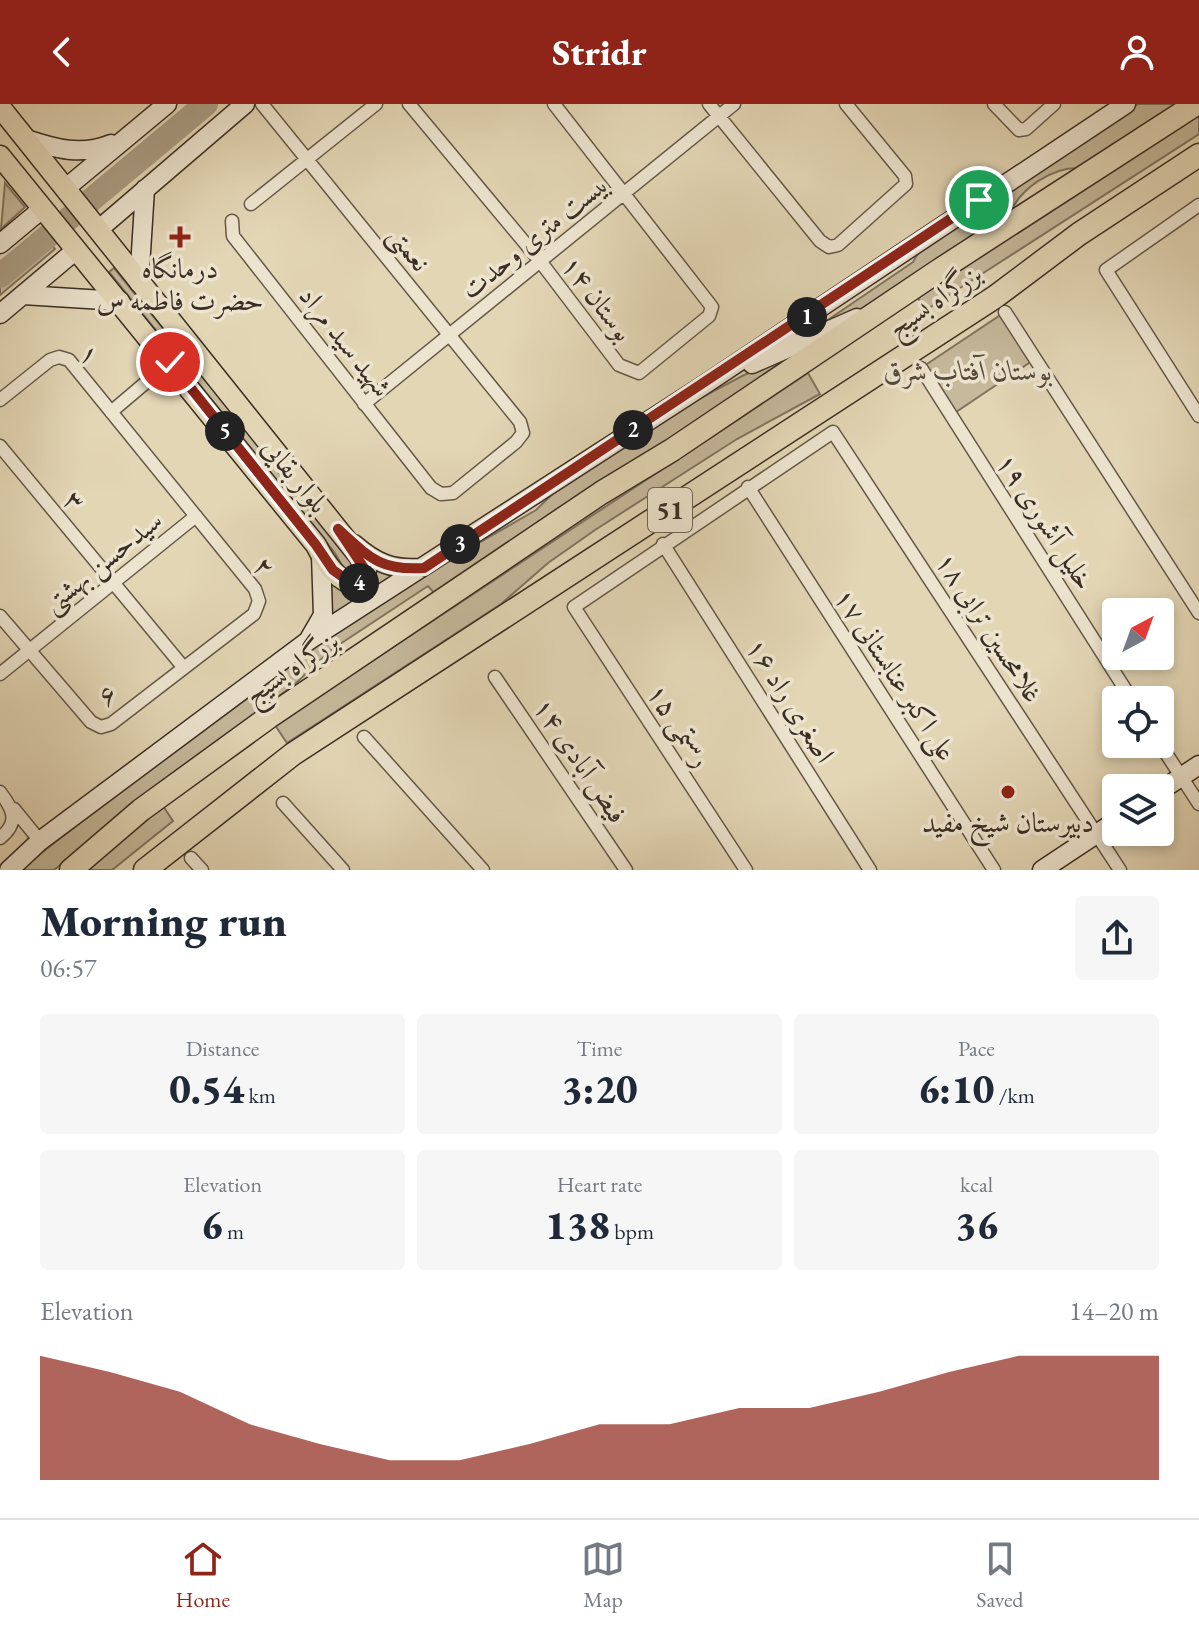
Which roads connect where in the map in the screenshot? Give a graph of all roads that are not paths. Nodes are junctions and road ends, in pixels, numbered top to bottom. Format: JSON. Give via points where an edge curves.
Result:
{"nodes":[{"id":1,"x":167,"y":104,"type":"edge"},
{"id":2,"x":245,"y":104,"type":"edge"},
{"id":3,"x":262,"y":104,"type":"edge"},
{"id":4,"x":376,"y":104,"type":"edge"},
{"id":5,"x":409,"y":104,"type":"edge"},
{"id":6,"x":554,"y":104,"type":"edge"},
{"id":7,"x":709,"y":104,"type":"edge"},
{"id":8,"x":734,"y":104,"type":"edge"},
{"id":9,"x":846,"y":104,"type":"edge"},
{"id":10,"x":994,"y":104,"type":"edge"},
{"id":11,"x":1054,"y":104,"type":"edge"},
{"id":12,"x":1126,"y":104,"type":"edge"},
{"id":13,"x":1196,"y":104,"type":"edge"},
{"id":14,"x":0,"y":107,"type":"edge"},
{"id":15,"x":719,"y":117,"type":"junction"},
{"id":16,"x":124,"y":138,"type":"junction"},
{"id":17,"x":26,"y":139,"type":"junction"},
{"id":18,"x":1199,"y":155,"type":"edge"},
{"id":19,"x":310,"y":159,"type":"junction"},
{"id":20,"x":1,"y":164,"type":"edge"},
{"id":21,"x":145,"y":189,"type":"junction"},
{"id":22,"x":70,"y":193,"type":"junction"},
{"id":23,"x":624,"y":193,"type":"junction"},
{"id":24,"x":251,"y":204,"type":"dead end"},
{"id":25,"x":1195,"y":208,"type":"edge"},
{"id":26,"x":46,"y":214,"type":"junction"},
{"id":27,"x":232,"y":221,"type":"dead end"},
{"id":28,"x":1199,"y":224,"type":"edge"},
{"id":29,"x":96,"y":227,"type":"junction"},
{"id":30,"x":0,"y":244,"type":"edge"},
{"id":31,"x":72,"y":245,"type":"junction"},
{"id":32,"x":540,"y":261,"type":"junction"},
{"id":33,"x":139,"y":283,"type":"junction"},
{"id":34,"x":23,"y":295,"type":"junction"},
{"id":35,"x":896,"y":300,"type":"junction"},
{"id":36,"x":120,"y":301,"type":"junction"},
{"id":37,"x":1005,"y":312,"type":"dead end"},
{"id":38,"x":0,"y":314,"type":"edge"},
{"id":39,"x":449,"y":335,"type":"junction"},
{"id":40,"x":170,"y":362,"type":"junction"},
{"id":41,"x":921,"y":368,"type":"dead end"},
{"id":42,"x":704,"y":385,"type":"junction"},
{"id":43,"x":0,"y":400,"type":"edge"},
{"id":44,"x":364,"y":404,"type":"junction"},
{"id":45,"x":111,"y":412,"type":"junction"},
{"id":46,"x":1199,"y":416,"type":"edge"},
{"id":47,"x":0,"y":446,"type":"edge"},
{"id":48,"x":748,"y":487,"type":"junction"},
{"id":49,"x":431,"y":488,"type":"joint"},
{"id":50,"x":196,"y":516,"type":"junction"},
{"id":51,"x":338,"y":529,"type":"junction"},
{"id":52,"x":663,"y":544,"type":"junction"},
{"id":53,"x":321,"y":555,"type":"junction"},
{"id":54,"x":424,"y":568,"type":"junction"},
{"id":55,"x":112,"y":584,"type":"junction"},
{"id":56,"x":1199,"y":613,"type":"edge"},
{"id":57,"x":0,"y":616,"type":"edge"},
{"id":58,"x":303,"y":646,"type":"junction"},
{"id":59,"x":29,"y":650,"type":"junction"},
{"id":60,"x":184,"y":668,"type":"junction"},
{"id":61,"x":0,"y":674,"type":"edge"},
{"id":62,"x":495,"y":677,"type":"dead end"},
{"id":63,"x":1123,"y":686,"type":"edge"},
{"id":64,"x":364,"y":737,"type":"dead end"},
{"id":65,"x":1169,"y":758,"type":"edge"},
{"id":66,"x":1199,"y":765,"type":"edge"},
{"id":67,"x":1181,"y":776,"type":"junction"},
{"id":68,"x":1174,"y":781,"type":"edge"},
{"id":69,"x":0,"y":792,"type":"edge"},
{"id":70,"x":283,"y":803,"type":"dead end"},
{"id":71,"x":9,"y":804,"type":"junction"},
{"id":72,"x":1199,"y":804,"type":"edge"},
{"id":73,"x":1102,"y":831,"type":"edge"},
{"id":74,"x":1096,"y":835,"type":"junction"},
{"id":75,"x":0,"y":838,"type":"edge"},
{"id":76,"x":40,"y":841,"type":"junction"},
{"id":77,"x":191,"y":858,"type":"dead end"},
{"id":78,"x":9,"y":870,"type":"edge"},
{"id":79,"x":71,"y":870,"type":"edge"},
{"id":80,"x":145,"y":870,"type":"edge"},
{"id":81,"x":202,"y":870,"type":"edge"},
{"id":82,"x":343,"y":870,"type":"edge"},
{"id":83,"x":483,"y":870,"type":"edge"},
{"id":84,"x":626,"y":870,"type":"edge"},
{"id":85,"x":746,"y":870,"type":"edge"},
{"id":86,"x":870,"y":870,"type":"edge"},
{"id":87,"x":994,"y":870,"type":"edge"},
{"id":88,"x":1042,"y":870,"type":"edge"},
{"id":89,"x":1120,"y":870,"type":"edge"}],
"edges":[{"from":1,"to":16,"type":"main road"},
{"from":2,"to":21,"type":"main road"},
{"from":3,"to":19,"type":"street","name":"نعمتی"},
{"from":4,"to":19,"type":"street"},
{"from":5,"to":32,"type":"street","name":"بوستان ۱۴"},
{"from":6,"to":23,"type":"street"},
{"from":7,"to":15,"type":"street"},
{"from":8,"to":15,"type":"street","name":"بیست متری وحدت"},
{"from":9,"to":15,"type":"street","via":[[906,184],[838,245],[829,247]]},
{"from":10,"to":11,"type":"street","via":[[1019,130]]},
{"from":12,"to":42,"type":"main road"},
{"from":13,"to":35,"type":"highway","name":"بزرگراه بسیج","number":"51"},
{"from":14,"to":17,"type":"main road"},
{"from":15,"to":23,"type":"street","name":"بیست متری وحدت"},
{"from":16,"to":17,"type":"main road","via":[[93,151],[60,151]]},
{"from":16,"to":22,"type":"main road"},
{"from":17,"to":22,"type":"main road"},
{"from":18,"to":80,"type":"highway","name":"بزرگراه بسیج","number":"51","via":[[983,305],[293,754]]},
{"from":19,"to":24,"type":"street"},
{"from":19,"to":39,"type":"street","name":"نعمتی"},
{"from":20,"to":26,"type":"main road"},
{"from":21,"to":29,"type":"main road"},
{"from":21,"to":33,"type":"main road"},
{"from":22,"to":26,"type":"main road"},
{"from":22,"to":29,"type":"main road","name":"بلوار بقایی"},
{"from":23,"to":32,"type":"street","name":"بیست متری وحدت"},
{"from":23,"to":32,"type":"street","name":"بوستان ۱۴","via":[[712,307],[709,316],[639,373],[628,371]]},
{"from":25,"to":28,"type":"street"},
{"from":25,"to":46,"type":"street","via":[[1106,270]]},
{"from":26,"to":30,"type":"main road"},
{"from":26,"to":31,"type":"main road","name":"بلوار بقایی"},
{"from":27,"to":44,"type":"street","name":"شهید سید مراد","via":[[233,236]]},
{"from":29,"to":31,"type":"main road"},
{"from":29,"to":33,"type":"main road","name":"بلوار بقایی"},
{"from":31,"to":34,"type":"main road"},
{"from":31,"to":36,"type":"main road","name":"بلوار بقایی"},
{"from":32,"to":39,"type":"street","name":"بیست متری وحدت"},
{"from":33,"to":51,"type":"main road","name":"بلوار بقایی"},
{"from":34,"to":36,"type":"main road"},
{"from":34,"to":38,"type":"main road"},
{"from":35,"to":42,"type":"main road"},
{"from":35,"to":79,"type":"highway","name":"بزرگراه بسیج","number":"51","via":[[269,717],[141,810]]},
{"from":36,"to":40,"type":"main road","name":"بلوار بقایی"},
{"from":37,"to":56,"type":"street"},
{"from":39,"to":44,"type":"street","name":"بیست متری وحدت"},
{"from":39,"to":49,"type":"street","name":"نعمتی","via":[[520,422],[523,433],[453,493]]},
{"from":40,"to":45,"type":"street"},
{"from":40,"to":53,"type":"main road","name":"بلوار بقایی"},
{"from":41,"to":63,"type":"street","name":"خلیل آشوری ۱۹"},
{"from":42,"to":54,"type":"main road"},
{"from":43,"to":45,"type":"street","name":"۱","via":[[59,357],[69,360]]},
{"from":44,"to":49,"type":"street","name":"شهید سید مراد"},
{"from":45,"to":50,"type":"street","name":"۱"},
{"from":47,"to":55,"type":"street","name":"۳"},
{"from":48,"to":52,"type":"street"},
{"from":48,"to":74,"type":"street","name":"غلامحسین ترابی ۱۸","via":[[833,432]]},
{"from":48,"to":87,"type":"street","name":"علی اکبر عنابستانی ۱۷"},
{"from":50,"to":55,"type":"street","name":"سیدحسن بهشتی"},
{"from":50,"to":60,"type":"street","name":"۲","via":[[259,601],[254,614]]},
{"from":51,"to":53,"type":"main road","via":[[363,563],[365,577],[354,585],[345,582]]},
{"from":51,"to":54,"type":"main road","name":"بلوار بقایی","via":[[382,565]]},
{"from":52,"to":85,"type":"street","name":"رستمی ۱۵","via":[[574,607]]},
{"from":52,"to":86,"type":"street","name":"اصغری راد ۱۶"},
{"from":53,"to":58,"type":"main road","name":"بلوار بقایی","via":[[323,615]]},
{"from":54,"to":58,"type":"main road"},
{"from":55,"to":59,"type":"street","name":"سیدحسن بهشتی"},
{"from":55,"to":60,"type":"street","name":"۳"},
{"from":57,"to":59,"type":"street"},
{"from":58,"to":76,"type":"main road"},
{"from":59,"to":60,"type":"street","name":"۶","via":[[101,727]]},
{"from":59,"to":61,"type":"street","name":"سیدحسن بهشتی"},
{"from":62,"to":84,"type":"street","name":"فیض آبادی ۱۴"},
{"from":64,"to":83,"type":"street"},
{"from":65,"to":67,"type":"street"},
{"from":66,"to":67,"type":"main road"},
{"from":67,"to":68,"type":"main road"},
{"from":67,"to":72,"type":"street"},
{"from":69,"to":71,"type":"street"},
{"from":70,"to":82,"type":"street"},
{"from":71,"to":75,"type":"street","via":[[14,824]]},
{"from":71,"to":76,"type":"street"},
{"from":73,"to":74,"type":"main road"},
{"from":74,"to":88,"type":"main road"},
{"from":74,"to":89,"type":"street","name":"غلامحسین ترابی ۱۸"},
{"from":76,"to":78,"type":"main road"},
{"from":77,"to":81,"type":"street"}]}
